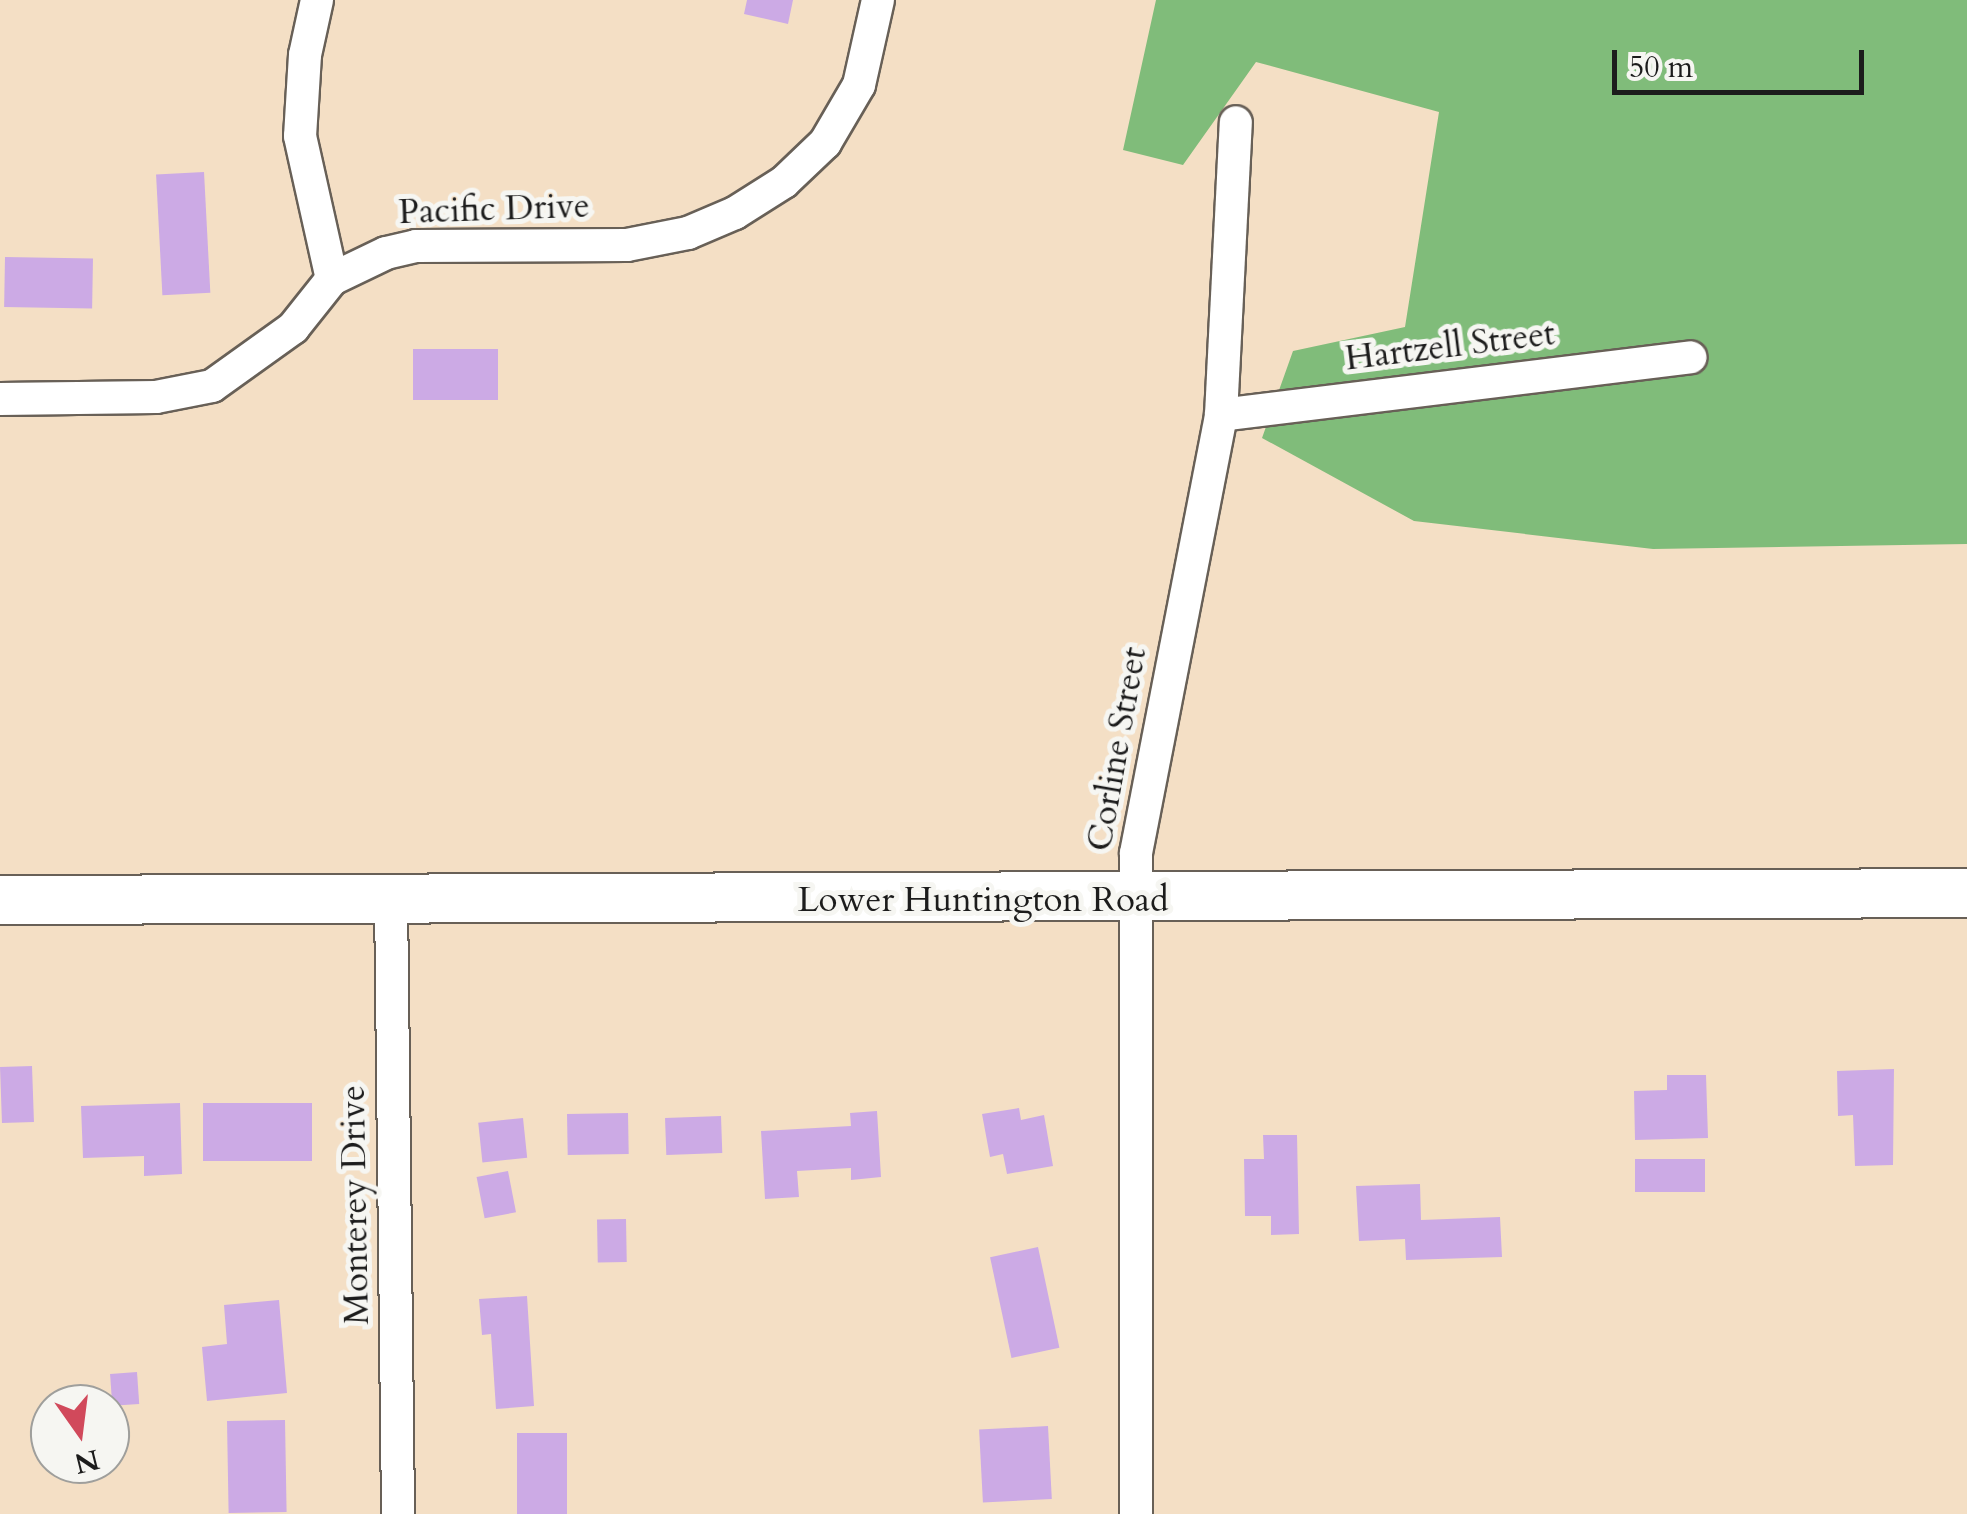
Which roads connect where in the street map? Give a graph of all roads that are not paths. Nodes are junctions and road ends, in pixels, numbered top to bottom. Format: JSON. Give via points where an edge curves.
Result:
{"nodes":[{"id":1,"x":317,"y":0,"type":"edge"},
{"id":2,"x":878,"y":0,"type":"edge"},
{"id":3,"x":1236,"y":122,"type":"dead end"},
{"id":4,"x":332,"y":279,"type":"junction"},
{"id":5,"x":1690,"y":356,"type":"dead end"},
{"id":6,"x":0,"y":399,"type":"edge"},
{"id":7,"x":1221,"y":415,"type":"junction"},
{"id":8,"x":1967,"y":894,"type":"edge"},
{"id":9,"x":391,"y":896,"type":"junction"},
{"id":10,"x":0,"y":900,"type":"edge"},
{"id":11,"x":1134,"y":900,"type":"junction"},
{"id":12,"x":398,"y":1514,"type":"edge"},
{"id":13,"x":1136,"y":1514,"type":"edge"}],
"edges":[{"from":1,"to":4,"type":"street","via":[[305,55],[300,136]]},
{"from":2,"to":4,"type":"street","name":"Pacific Drive","via":[[858,85],[825,142],[784,182],[688,233],[628,244],[416,246],[365,260]]},
{"from":3,"to":7,"type":"street","name":"Corline Street"},
{"from":4,"to":6,"type":"street","name":"Pacific Drive","via":[[292,328],[212,386],[156,398]]},
{"from":5,"to":7,"type":"street","name":"Hartzell Street"},
{"from":7,"to":11,"type":"street","name":"Corline Street","via":[[1136,853]]},
{"from":8,"to":11,"type":"main road","name":"Lower Huntington Road"},
{"from":9,"to":10,"type":"main road","name":"Lower Huntington Road"},
{"from":9,"to":11,"type":"main road","name":"Lower Huntington Road"},
{"from":9,"to":12,"type":"street","name":"Monterey Drive"},
{"from":11,"to":13,"type":"street","name":"Corline Street"}]}
